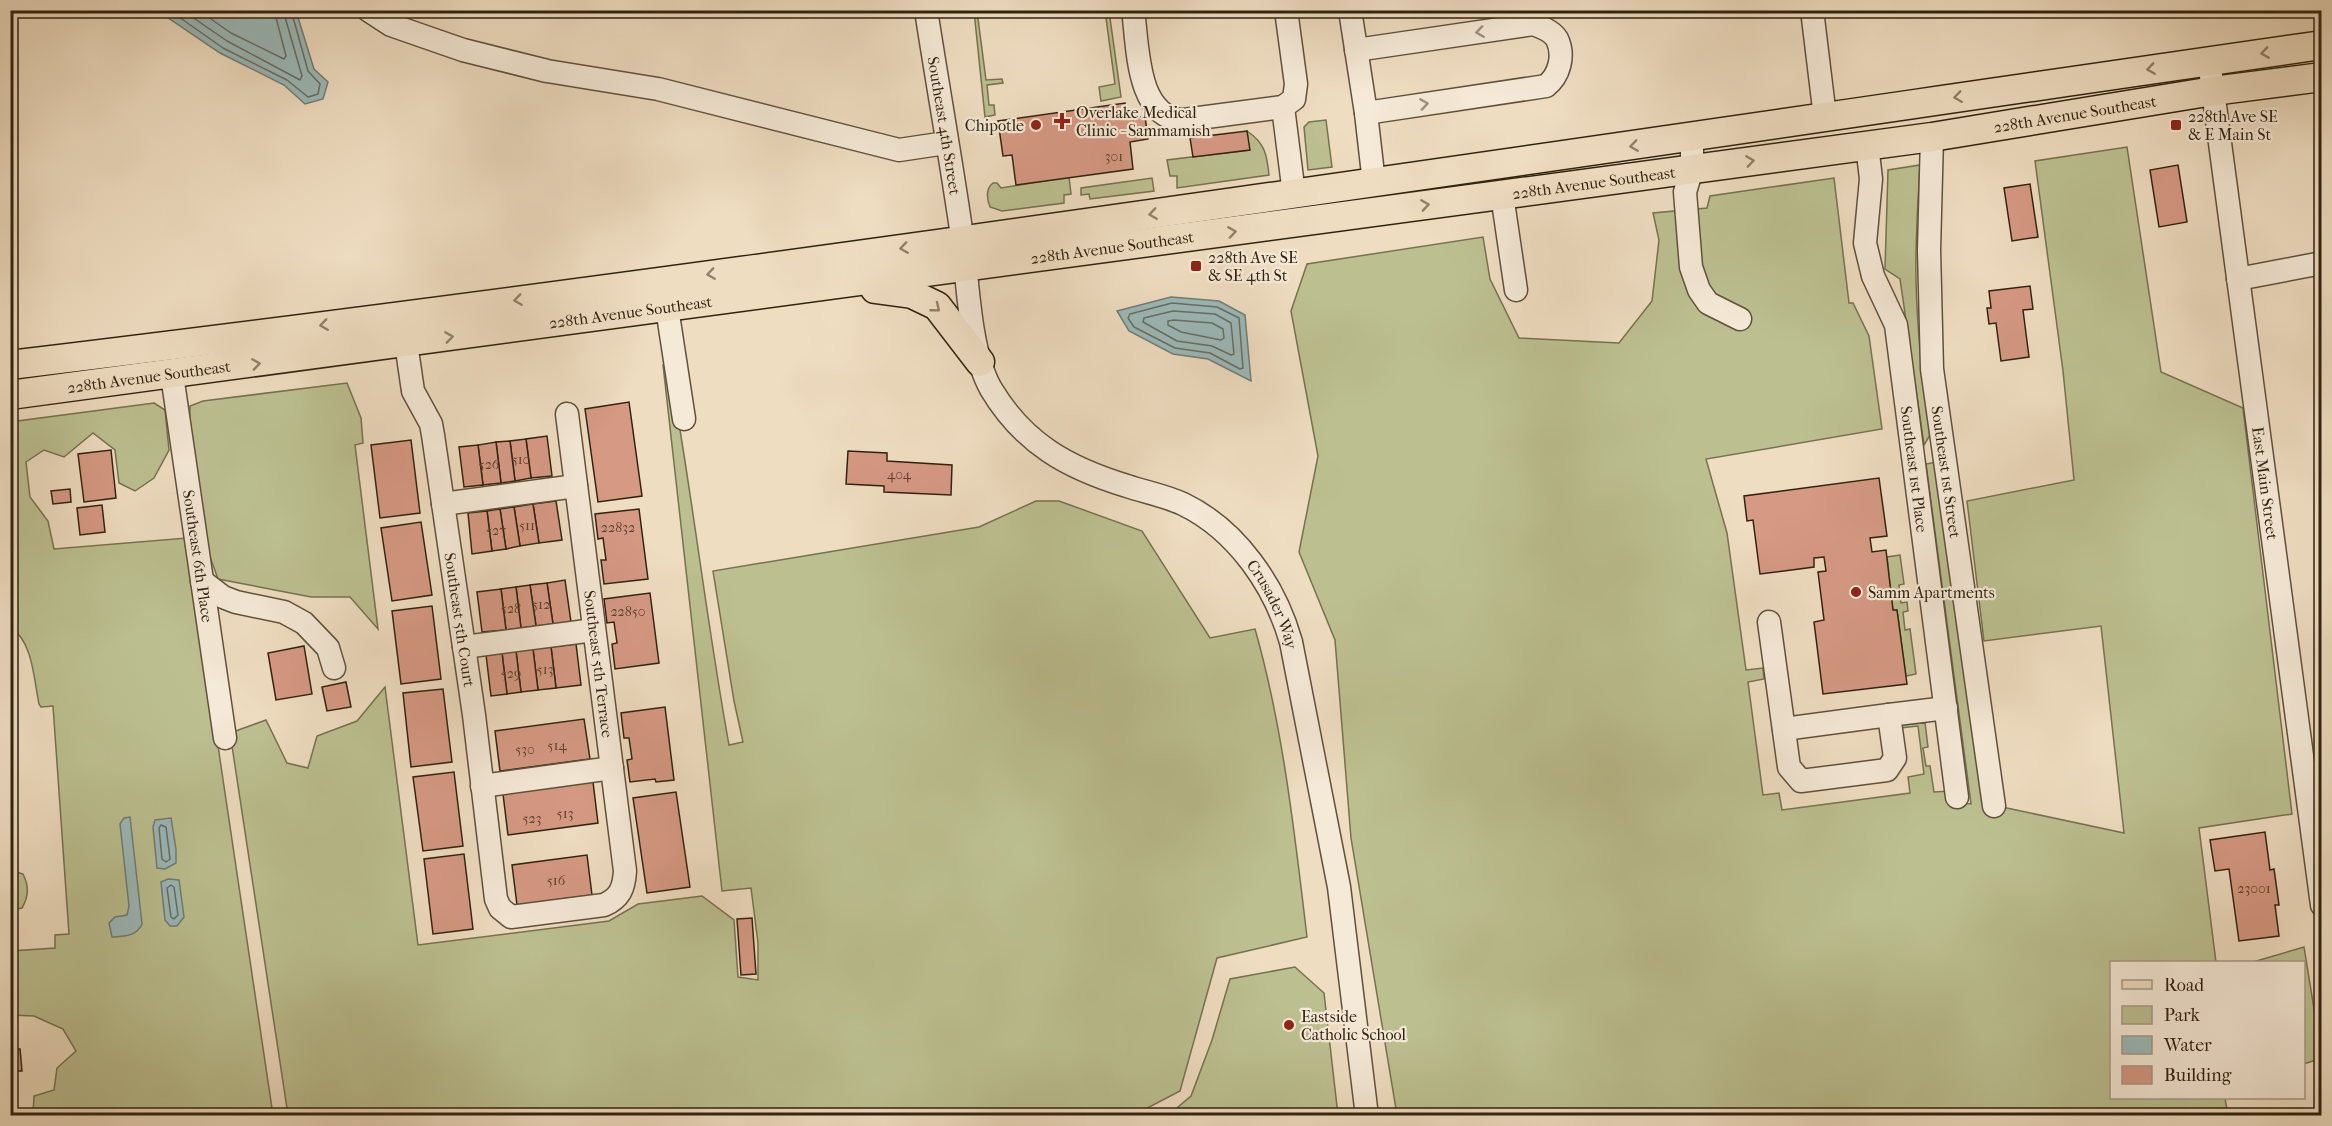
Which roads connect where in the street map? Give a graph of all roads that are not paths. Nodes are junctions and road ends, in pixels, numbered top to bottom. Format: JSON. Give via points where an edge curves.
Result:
{"nodes":[{"id":1,"x":368,"y":10,"type":"edge"},
{"id":2,"x":926,"y":10,"type":"edge"},
{"id":3,"x":1133,"y":10,"type":"edge"},
{"id":4,"x":1286,"y":10,"type":"edge"},
{"id":5,"x":1350,"y":10,"type":"edge"},
{"id":6,"x":1812,"y":10,"type":"edge"},
{"id":7,"x":2322,"y":45,"type":"edge"},
{"id":8,"x":1356,"y":50,"type":"junction"},
{"id":9,"x":2209,"y":61,"type":"junction"},
{"id":10,"x":2322,"y":77,"type":"edge"},
{"id":11,"x":2213,"y":91,"type":"junction"},
{"id":12,"x":1283,"y":107,"type":"junction"},
{"id":13,"x":1366,"y":112,"type":"junction"},
{"id":14,"x":1826,"y":117,"type":"junction"},
{"id":15,"x":1692,"y":137,"type":"junction"},
{"id":16,"x":1932,"y":137,"type":"junction"},
{"id":17,"x":946,"y":143,"type":"junction"},
{"id":18,"x":1867,"y":145,"type":"junction"},
{"id":19,"x":1692,"y":169,"type":"junction"},
{"id":20,"x":1374,"y":183,"type":"junction"},
{"id":21,"x":1294,"y":194,"type":"junction"},
{"id":22,"x":1502,"y":195,"type":"junction"},
{"id":23,"x":964,"y":254,"type":"junction"},
{"id":24,"x":2322,"y":262,"type":"edge"},
{"id":25,"x":2238,"y":279,"type":"junction"},
{"id":26,"x":798,"y":290,"type":"junction"},
{"id":27,"x":1516,"y":290,"type":"dead end"},
{"id":28,"x":667,"y":308,"type":"junction"},
{"id":29,"x":1740,"y":320,"type":"dead end"},
{"id":30,"x":406,"y":343,"type":"junction"},
{"id":31,"x":980,"y":362,"type":"junction"},
{"id":32,"x":10,"y":365,"type":"edge"},
{"id":33,"x":172,"y":375,"type":"junction"},
{"id":34,"x":10,"y":395,"type":"edge"},
{"id":35,"x":567,"y":414,"type":"dead end"},
{"id":36,"x":684,"y":418,"type":"dead end"},
{"id":37,"x":576,"y":486,"type":"junction"},
{"id":38,"x":443,"y":504,"type":"junction"},
{"id":39,"x":202,"y":581,"type":"junction"},
{"id":40,"x":1769,"y":622,"type":"dead end"},
{"id":41,"x":594,"y":630,"type":"junction"},
{"id":42,"x":464,"y":646,"type":"junction"},
{"id":43,"x":334,"y":669,"type":"dead end"},
{"id":44,"x":1946,"y":708,"type":"junction"},
{"id":45,"x":1889,"y":715,"type":"junction"},
{"id":46,"x":1784,"y":729,"type":"junction"},
{"id":47,"x":225,"y":738,"type":"dead end"},
{"id":48,"x":612,"y":768,"type":"junction"},
{"id":49,"x":482,"y":786,"type":"junction"},
{"id":50,"x":1957,"y":796,"type":"dead end"},
{"id":51,"x":1994,"y":806,"type":"dead end"},
{"id":52,"x":496,"y":899,"type":"joint"},
{"id":53,"x":2322,"y":905,"type":"edge"},
{"id":54,"x":1367,"y":1116,"type":"edge"}],
"edges":[{"from":1,"to":17,"type":"street","via":[[391,25],[463,50],[547,71],[658,89],[899,150]]},
{"from":2,"to":17,"type":"street","name":"Southeast 4th Street"},
{"from":3,"to":12,"type":"street","via":[[1144,87],[1164,115],[1184,120]]},
{"from":4,"to":12,"type":"street","via":[[1296,93]]},
{"from":5,"to":8,"type":"street"},
{"from":6,"to":14,"type":"street"},
{"from":7,"to":9,"type":"main road","name":"228th Avenue Southeast","one_way":true},
{"from":8,"to":13,"type":"street"},
{"from":13,"to":8,"type":"street","one_way":true,"via":[[1546,86],[1560,65],[1560,52],[1557,39],[1533,24]]},
{"from":9,"to":11,"type":"street","name":"East Main Street"},
{"from":9,"to":14,"type":"main road","name":"228th Avenue Southeast","one_way":true},
{"from":10,"to":11,"type":"main road","name":"228th Avenue Southeast"},
{"from":11,"to":16,"type":"main road","name":"228th Avenue Southeast"},
{"from":11,"to":25,"type":"street","name":"East Main Street"},
{"from":12,"to":21,"type":"street"},
{"from":13,"to":20,"type":"street"},
{"from":14,"to":15,"type":"main road","name":"228th Avenue Southeast"},
{"from":15,"to":19,"type":"street"},
{"from":15,"to":20,"type":"main road","name":"228th Avenue Southeast","one_way":true},
{"from":16,"to":18,"type":"main road","name":"228th Avenue Southeast"},
{"from":16,"to":51,"type":"street","name":"Southeast 1st Street","via":[[1932,369]]},
{"from":17,"to":23,"type":"street","name":"Southeast 4th Street"},
{"from":19,"to":18,"type":"main road","name":"228th Avenue Southeast","one_way":true},
{"from":18,"to":44,"type":"street","name":"Southeast 1st Place","via":[[1871,179],[1865,243],[1873,276],[1896,325]]},
{"from":19,"to":22,"type":"main road","name":"228th Avenue Southeast"},
{"from":19,"to":29,"type":"street","via":[[1685,192],[1691,267],[1708,303]]},
{"from":20,"to":21,"type":"main road","name":"228th Avenue Southeast"},
{"from":21,"to":23,"type":"main road","name":"228th Avenue Southeast","one_way":true},
{"from":23,"to":22,"type":"main road","name":"228th Avenue Southeast","one_way":true},
{"from":22,"to":27,"type":"street"},
{"from":23,"to":26,"type":"main road","name":"228th Avenue Southeast"},
{"from":23,"to":31,"type":"street","name":"Crusader Way"},
{"from":23,"to":32,"type":"main road","name":"228th Avenue Southeast","one_way":true},
{"from":24,"to":25,"type":"street"},
{"from":25,"to":53,"type":"street","name":"East Main Street"},
{"from":26,"to":28,"type":"main road","name":"228th Avenue Southeast"},
{"from":26,"to":31,"type":"main road","one_way":true,"via":[[870,289],[912,294],[937,306]]},
{"from":30,"to":28,"type":"main road","name":"228th Avenue Southeast","one_way":true},
{"from":28,"to":36,"type":"street"},
{"from":33,"to":30,"type":"main road","name":"228th Avenue Southeast","one_way":true},
{"from":30,"to":38,"type":"street","name":"Southeast 5th Court","via":[[413,391],[431,424]]},
{"from":31,"to":54,"type":"street","name":"Crusader Way","via":[[990,387],[1017,424],[1060,460],[1092,475],[1182,503],[1230,536],[1252,563],[1285,620],[1339,887]]},
{"from":33,"to":34,"type":"main road","name":"228th Avenue Southeast"},
{"from":33,"to":39,"type":"street","name":"Southeast 6th Place"},
{"from":35,"to":37,"type":"street","name":"Southeast 5th Terrace"},
{"from":37,"to":38,"type":"street"},
{"from":37,"to":41,"type":"street","name":"Southeast 5th Terrace"},
{"from":38,"to":42,"type":"street","name":"Southeast 5th Court"},
{"from":39,"to":43,"type":"street","via":[[223,597],[284,612],[304,623],[328,648]]},
{"from":39,"to":47,"type":"street","name":"Southeast 6th Place"},
{"from":40,"to":46,"type":"street"},
{"from":41,"to":42,"type":"street"},
{"from":41,"to":48,"type":"street","name":"Southeast 5th Terrace"},
{"from":42,"to":49,"type":"street","name":"Southeast 5th Court"},
{"from":44,"to":45,"type":"street"},
{"from":44,"to":50,"type":"street","name":"Southeast 1st Place"},
{"from":45,"to":46,"type":"street"},
{"from":45,"to":46,"type":"street","via":[[1895,758],[1887,770],[1801,781],[1789,767]]},
{"from":48,"to":49,"type":"street"},
{"from":48,"to":52,"type":"street","name":"Southeast 5th Terrace","via":[[624,883],[616,899],[604,905],[511,917]]},
{"from":49,"to":52,"type":"street","name":"Southeast 5th Court"}]}
